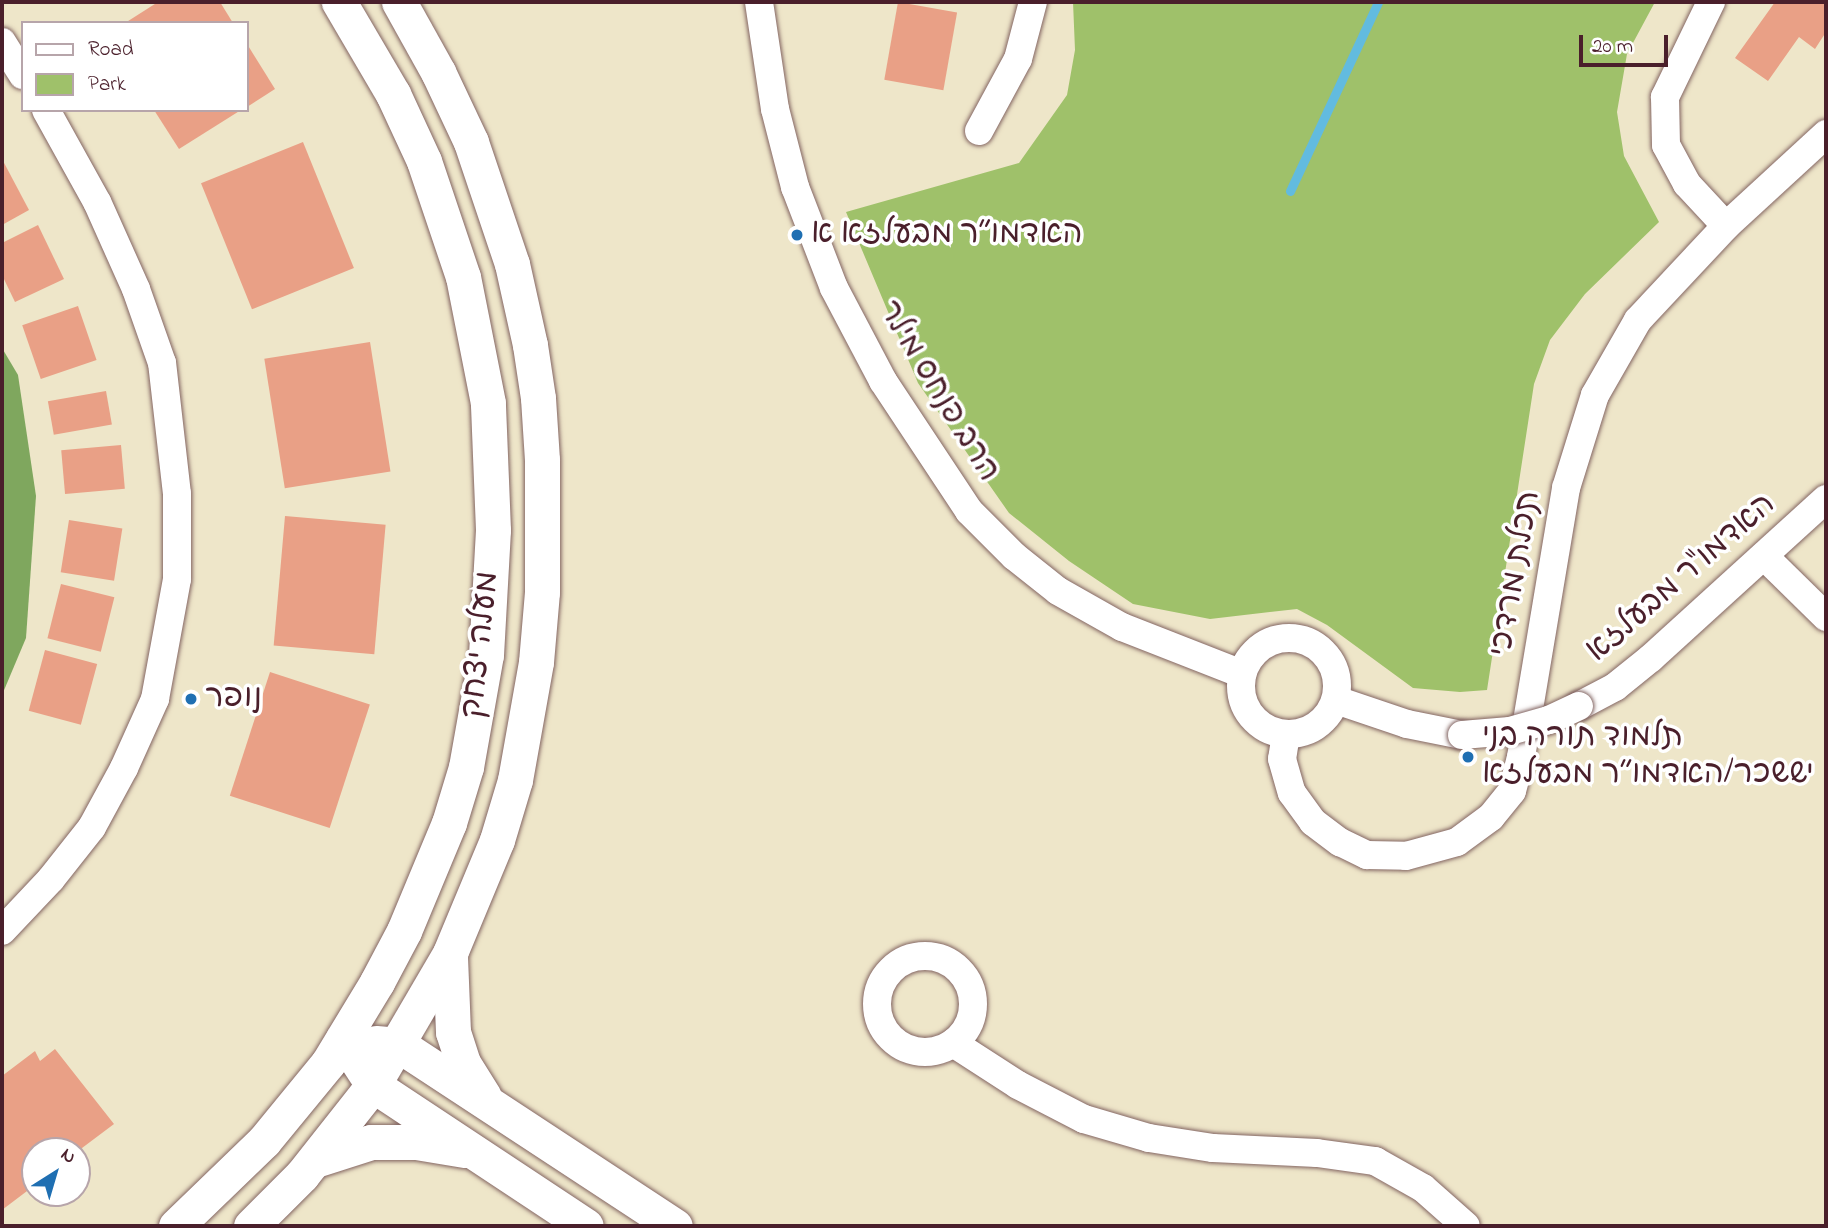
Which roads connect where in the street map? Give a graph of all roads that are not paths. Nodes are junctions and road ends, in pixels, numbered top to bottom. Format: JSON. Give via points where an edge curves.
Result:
{"nodes":[{"id":1,"x":339,"y":2,"type":"edge"},
{"id":2,"x":399,"y":2,"type":"edge"},
{"id":3,"x":759,"y":2,"type":"edge"},
{"id":4,"x":1034,"y":2,"type":"edge"},
{"id":5,"x":1711,"y":2,"type":"edge"},
{"id":6,"x":2,"y":42,"type":"edge"},
{"id":7,"x":21,"y":72,"type":"edge"},
{"id":8,"x":47,"y":112,"type":"edge"},
{"id":9,"x":979,"y":131,"type":"dead end"},
{"id":10,"x":1826,"y":134,"type":"edge"},
{"id":11,"x":1726,"y":226,"type":"junction"},
{"id":12,"x":1826,"y":499,"type":"edge"},
{"id":13,"x":1764,"y":556,"type":"junction"},
{"id":14,"x":1826,"y":617,"type":"edge"},
{"id":15,"x":1242,"y":674,"type":"junction"},
{"id":16,"x":1336,"y":701,"type":"junction"},
{"id":17,"x":1286,"y":734,"type":"junction"},
{"id":18,"x":2,"y":931,"type":"edge"},
{"id":19,"x":450,"y":953,"type":"junction"},
{"id":20,"x":343,"y":1039,"type":"junction"},
{"id":21,"x":953,"y":1043,"type":"dead end"},
{"id":22,"x":399,"y":1045,"type":"junction"},
{"id":23,"x":373,"y":1085,"type":"junction"},
{"id":24,"x":489,"y":1103,"type":"junction"},
{"id":25,"x":474,"y":1151,"type":"junction"},
{"id":26,"x":315,"y":1160,"type":"junction"},
{"id":27,"x":176,"y":1226,"type":"edge"},
{"id":28,"x":251,"y":1226,"type":"edge"},
{"id":29,"x":586,"y":1226,"type":"edge"},
{"id":30,"x":675,"y":1226,"type":"edge"},
{"id":31,"x":1466,"y":1226,"type":"edge"}],
"edges":[{"from":1,"to":20,"type":"street","name":"מעלה יצחק","via":[[393,94],[424,161],[463,277],[488,403],[493,530],[486,655],[466,767],[449,823],[404,931]]},
{"from":2,"to":19,"type":"street","name":"מעלה יצחק","via":[[471,142],[493,202],[530,345],[542,460],[542,592],[528,713],[497,839]]},
{"from":3,"to":15,"type":"street","name":"הרב פנחס מילר","via":[[775,109],[795,187],[834,288],[883,381],[969,511],[1058,591],[1122,627]]},
{"from":4,"to":9,"type":"street","via":[[1018,59]]},
{"from":5,"to":11,"type":"street","via":[[1665,97],[1666,145],[1687,184]]},
{"from":6,"to":7,"type":"street"},
{"from":8,"to":18,"type":"street","via":[[97,202],[136,289],[162,363],[177,494],[177,579],[155,699],[124,768],[92,827]]},
{"from":10,"to":11,"type":"street","name":"תכלת מרדכי"},
{"from":11,"to":17,"type":"street","name":"תכלת מרדכי","via":[[1638,320],[1595,395],[1566,488],[1521,757],[1512,791],[1490,817],[1457,842],[1406,856],[1367,855],[1313,822],[1292,793],[1282,759]]},
{"from":12,"to":13,"type":"street","name":"האדמו\"ר מבעלזא"},
{"from":13,"to":14,"type":"street"},
{"from":13,"to":16,"type":"street","name":"האדמו\"ר מבעלזא","bridge":true,"via":[[1615,687],[1549,720],[1510,731],[1462,735],[1407,724]]},
{"from":15,"to":16,"type":"street","via":[[1252,654],[1265,644],[1298,638],[1314,644],[1330,660],[1338,684]]},
{"from":15,"to":17,"type":"street","via":[[1241,691],[1251,714],[1269,730]]},
{"from":16,"to":17,"type":"street","via":[[1318,726]]},
{"from":19,"to":22,"type":"street","name":"מעלה יצחק"},
{"from":19,"to":24,"type":"street","via":[[453,1032],[463,1063]]},
{"from":20,"to":22,"type":"street"},
{"from":20,"to":23,"type":"street"},
{"from":20,"to":27,"type":"street","name":"מעלה יצחק","via":[[264,1142]]},
{"from":21,"to":31,"type":"street","via":[[1018,1085],[1084,1119],[1149,1138],[1375,1161],[1423,1188]]},
{"from":22,"to":23,"type":"street","name":"מעלה יצחק"},
{"from":22,"to":24,"type":"street"},
{"from":23,"to":25,"type":"street"},
{"from":23,"to":26,"type":"street","name":"מעלה יצחק"},
{"from":24,"to":30,"type":"street"},
{"from":25,"to":26,"type":"street","via":[[416,1142],[370,1142]]},
{"from":25,"to":29,"type":"street"},
{"from":26,"to":28,"type":"street","name":"מעלה יצחק"}]}
